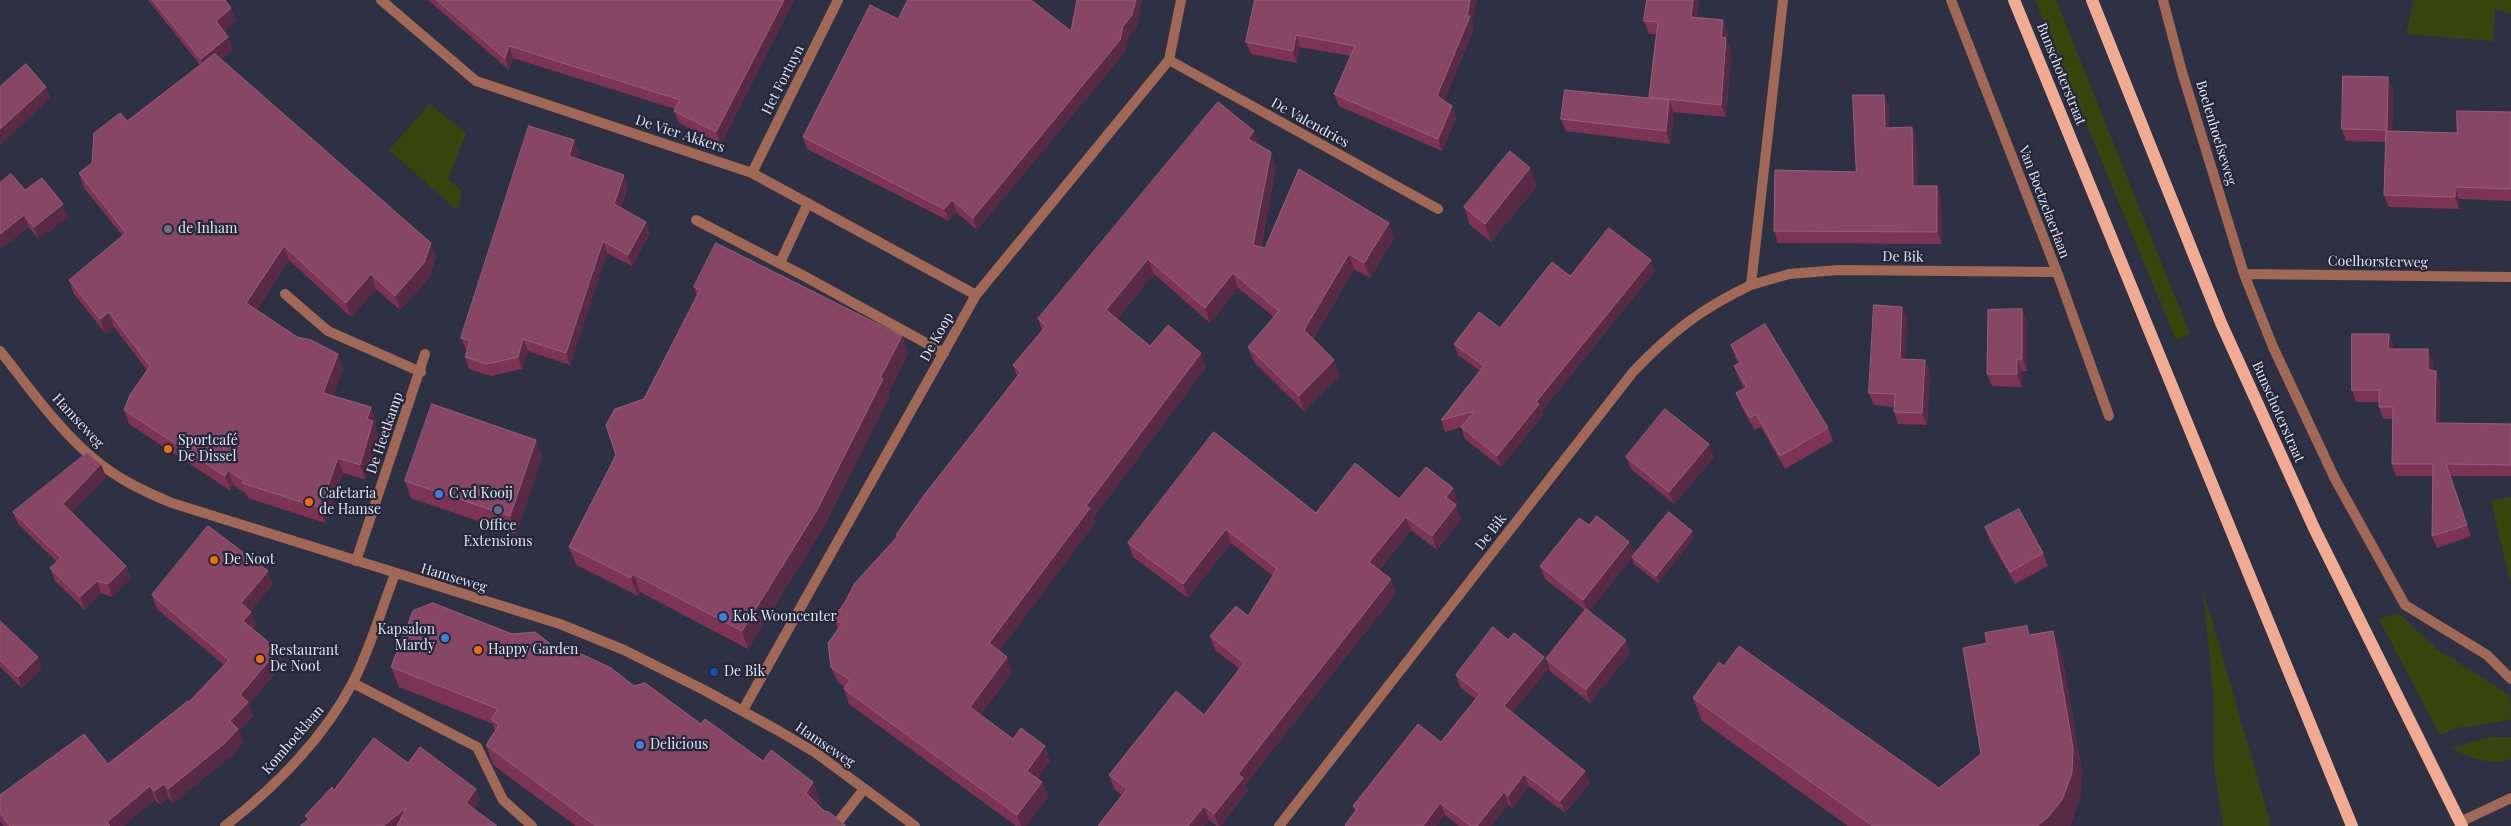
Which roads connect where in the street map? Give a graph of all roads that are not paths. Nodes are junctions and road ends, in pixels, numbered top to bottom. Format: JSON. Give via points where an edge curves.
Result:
{"nodes":[{"id":1,"x":381,"y":0,"type":"edge"},
{"id":2,"x":838,"y":0,"type":"edge"},
{"id":3,"x":1182,"y":0,"type":"edge"},
{"id":4,"x":1783,"y":0,"type":"edge"},
{"id":5,"x":1951,"y":0,"type":"edge"},
{"id":6,"x":2014,"y":0,"type":"edge"},
{"id":7,"x":2092,"y":0,"type":"edge"},
{"id":8,"x":2163,"y":0,"type":"edge"},
{"id":9,"x":1169,"y":60,"type":"junction"},
{"id":10,"x":752,"y":172,"type":"junction"},
{"id":11,"x":808,"y":203,"type":"junction"},
{"id":12,"x":1438,"y":209,"type":"dead end"},
{"id":13,"x":696,"y":220,"type":"dead end"},
{"id":14,"x":780,"y":264,"type":"junction"},
{"id":15,"x":2057,"y":272,"type":"junction"},
{"id":16,"x":2244,"y":274,"type":"junction"},
{"id":17,"x":2511,"y":278,"type":"edge"},
{"id":18,"x":1751,"y":285,"type":"junction"},
{"id":19,"x":285,"y":294,"type":"dead end"},
{"id":20,"x":976,"y":295,"type":"junction"},
{"id":21,"x":0,"y":351,"type":"edge"},
{"id":22,"x":944,"y":353,"type":"junction"},
{"id":23,"x":425,"y":354,"type":"dead end"},
{"id":24,"x":421,"y":372,"type":"junction"},
{"id":25,"x":2109,"y":416,"type":"dead end"},
{"id":26,"x":356,"y":561,"type":"junction"},
{"id":27,"x":395,"y":574,"type":"junction"},
{"id":28,"x":2511,"y":680,"type":"edge"},
{"id":29,"x":353,"y":682,"type":"junction"},
{"id":30,"x":743,"y":710,"type":"junction"},
{"id":31,"x":864,"y":788,"type":"junction"},
{"id":32,"x":2511,"y":798,"type":"edge"},
{"id":33,"x":2459,"y":825,"type":"edge"},
{"id":34,"x":225,"y":826,"type":"edge"},
{"id":35,"x":532,"y":826,"type":"edge"},
{"id":36,"x":835,"y":826,"type":"edge"},
{"id":37,"x":914,"y":826,"type":"edge"},
{"id":38,"x":1280,"y":826,"type":"edge"},
{"id":39,"x":2352,"y":826,"type":"edge"}],
"edges":[{"from":1,"to":10,"type":"street","name":"De Vier Akkers","via":[[476,81]]},
{"from":2,"to":10,"type":"street","name":"Het Fortuyn"},
{"from":3,"to":9,"type":"street","name":"De Koop"},
{"from":4,"to":18,"type":"street"},
{"from":5,"to":15,"type":"street","name":"Van Boetzelaerlaan"},
{"from":6,"to":39,"type":"main road","name":"Bunschoterstraat"},
{"from":7,"to":33,"type":"main road","name":"Bunschoterstraat","via":[[2221,323],[2314,528]]},
{"from":8,"to":16,"type":"street","name":"Boelenhoefseweg"},
{"from":9,"to":12,"type":"street","name":"De Valendries"},
{"from":9,"to":20,"type":"street","name":"De Koop"},
{"from":10,"to":11,"type":"street","name":"De Vier Akkers"},
{"from":11,"to":14,"type":"street"},
{"from":11,"to":20,"type":"street","name":"De Vier Akkers"},
{"from":13,"to":14,"type":"street"},
{"from":14,"to":22,"type":"street"},
{"from":15,"to":18,"type":"street","name":"De Bik","via":[[1839,270],[1789,274]]},
{"from":15,"to":25,"type":"street","name":"Van Boetzelaerlaan"},
{"from":16,"to":17,"type":"street","name":"Coelhorsterweg"},
{"from":16,"to":28,"type":"street","name":"Bunschoterstraat","via":[[2273,347],[2335,479],[2405,605],[2486,655]]},
{"from":18,"to":38,"type":"street","name":"De Bik","via":[[1719,300],[1660,342]]},
{"from":19,"to":24,"type":"street","via":[[328,331]]},
{"from":20,"to":22,"type":"street","name":"De Koop"},
{"from":21,"to":26,"type":"street","name":"Hamseweg","via":[[92,458],[139,489],[172,503]]},
{"from":22,"to":30,"type":"street","name":"De Koop"},
{"from":23,"to":24,"type":"street","name":"De Heetkamp"},
{"from":24,"to":26,"type":"street","name":"De Heetkamp"},
{"from":26,"to":27,"type":"street","name":"Hamseweg"},
{"from":27,"to":29,"type":"street","name":"Komhoeklaan"},
{"from":27,"to":30,"type":"street","name":"Hamseweg","via":[[560,624],[624,650]]},
{"from":29,"to":34,"type":"street","name":"Komhoeklaan","via":[[336,711],[298,758]]},
{"from":29,"to":35,"type":"street","via":[[477,747],[504,800]]},
{"from":30,"to":31,"type":"street","name":"Hamseweg","via":[[816,754]]},
{"from":31,"to":36,"type":"street"},
{"from":31,"to":37,"type":"street","name":"Hamseweg"},
{"from":32,"to":33,"type":"street"}]}
